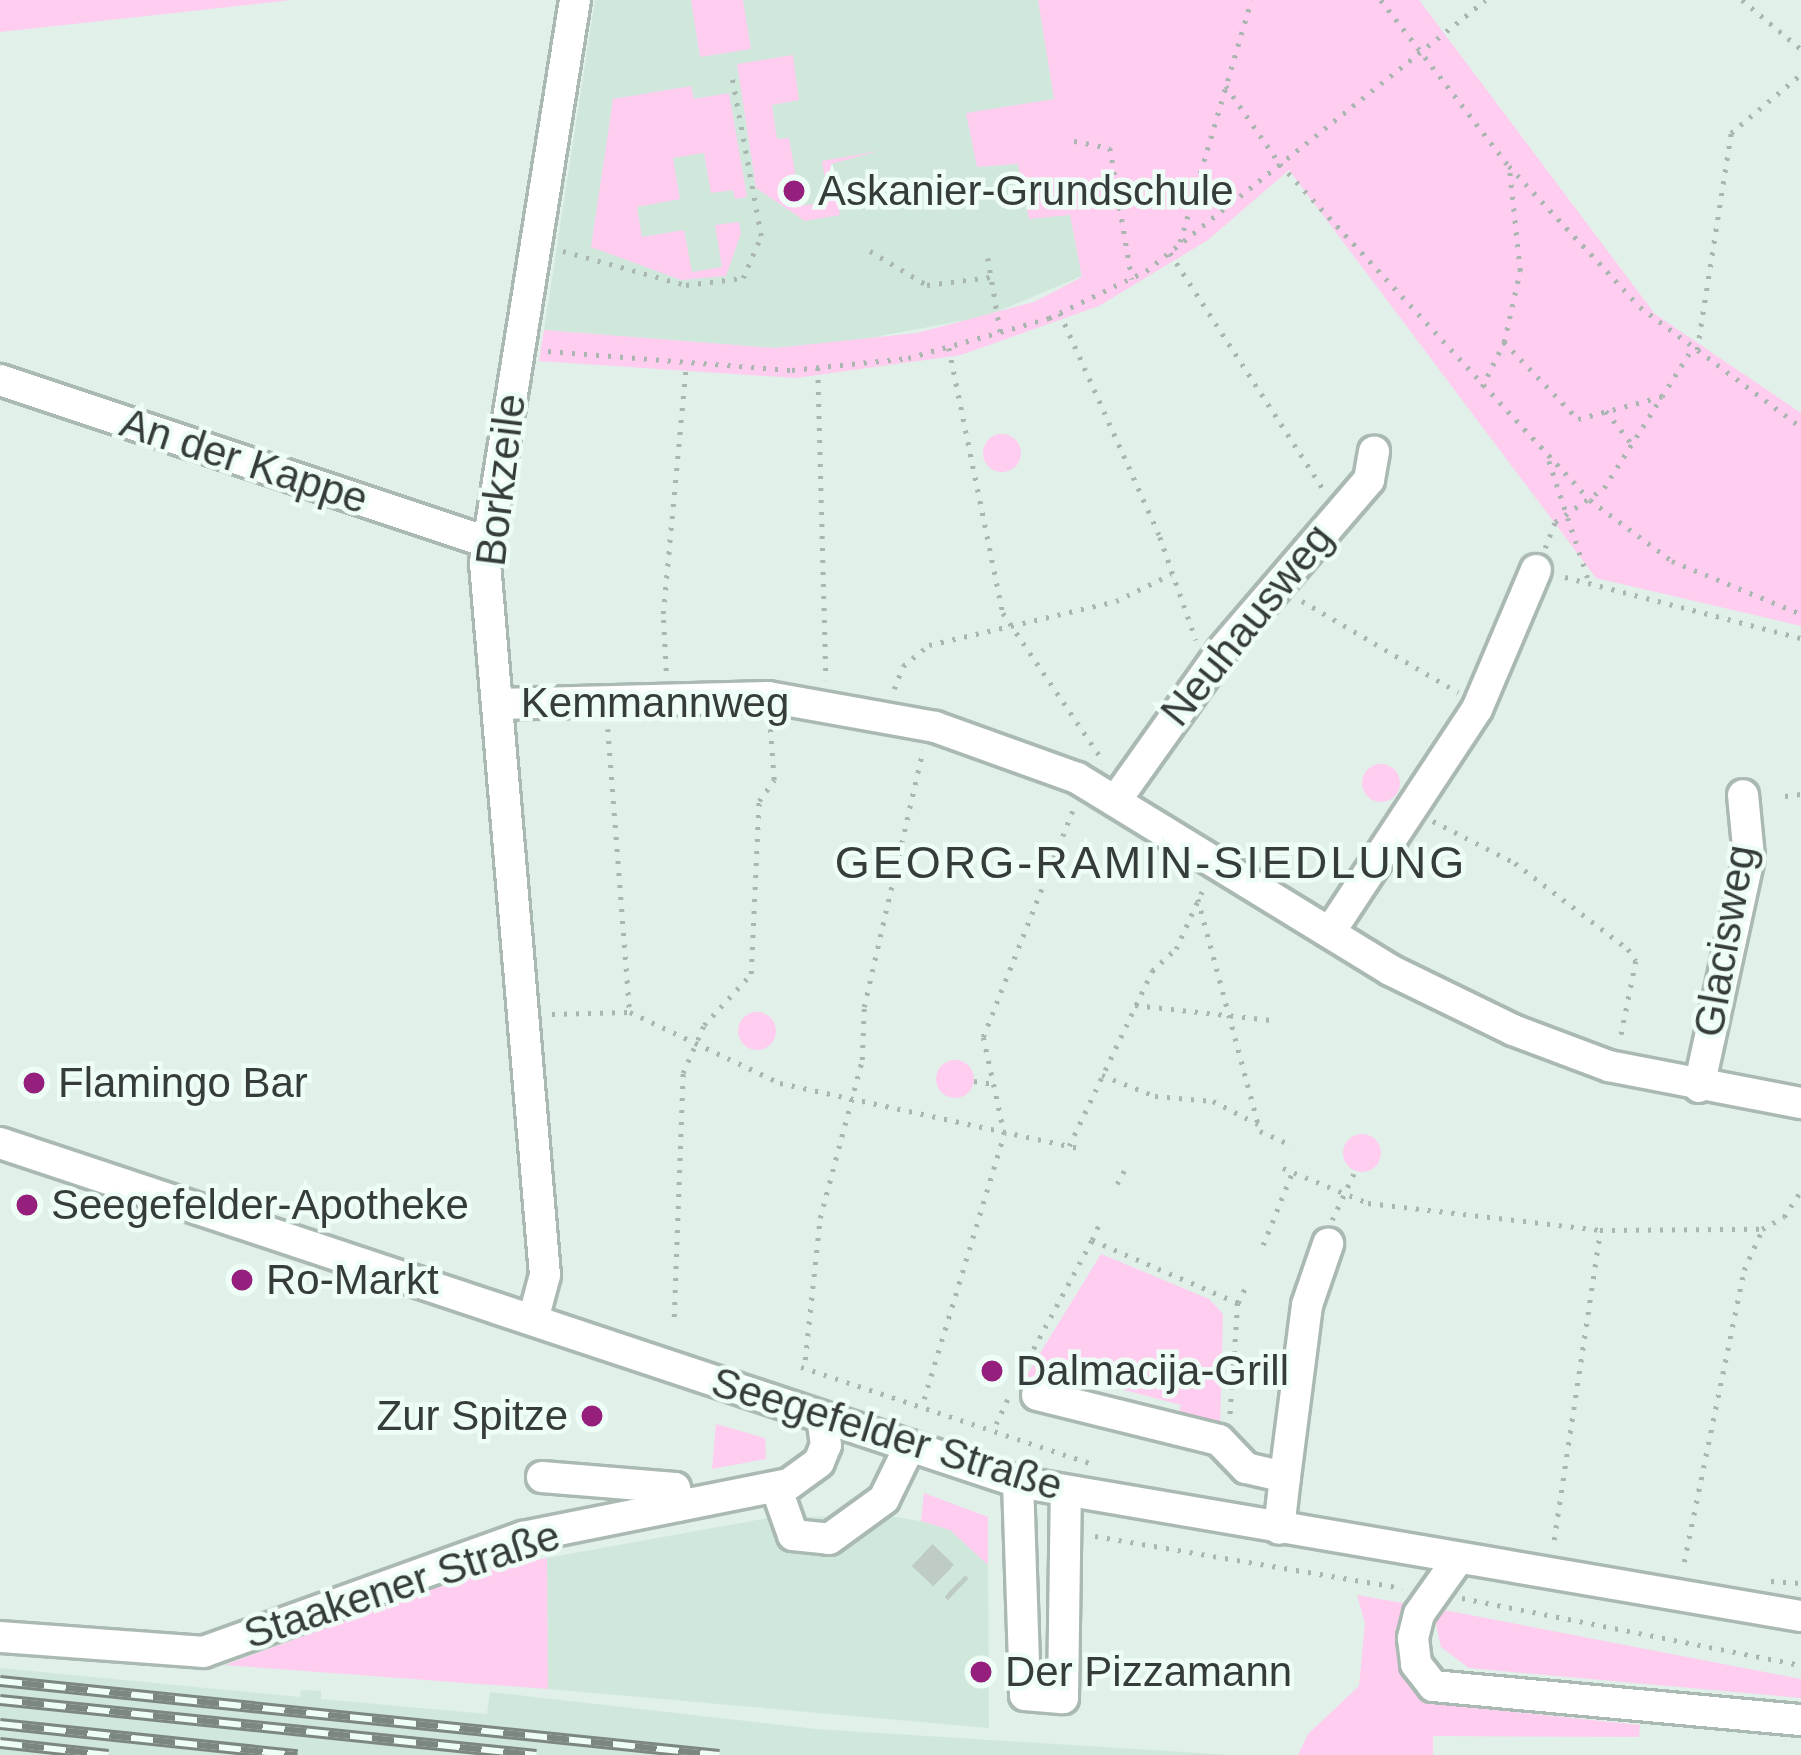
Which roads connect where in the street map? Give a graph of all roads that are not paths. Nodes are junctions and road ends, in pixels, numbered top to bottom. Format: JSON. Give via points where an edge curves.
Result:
{"nodes":[{"id":1,"x":575,"y":0,"type":"edge"},
{"id":2,"x":0,"y":380,"type":"edge"},
{"id":3,"x":1374,"y":451,"type":"dead end"},
{"id":4,"x":488,"y":542,"type":"junction"},
{"id":5,"x":1536,"y":570,"type":"road end"},
{"id":6,"x":498,"y":704,"type":"junction"},
{"id":7,"x":1114,"y":788,"type":"junction"},
{"id":8,"x":1743,"y":795,"type":"dead end"},
{"id":9,"x":1330,"y":932,"type":"junction"},
{"id":10,"x":1699,"y":1087,"type":"junction"},
{"id":11,"x":1801,"y":1102,"type":"edge"},
{"id":12,"x":0,"y":1143,"type":"edge"},
{"id":13,"x":1328,"y":1244,"type":"road end"},
{"id":14,"x":533,"y":1320,"type":"junction"},
{"id":15,"x":1037,"y":1395,"type":"dead end"},
{"id":16,"x":822,"y":1417,"type":"junction"},
{"id":17,"x":910,"y":1446,"type":"junction"},
{"id":18,"x":542,"y":1477,"type":"dead end"},
{"id":19,"x":1285,"y":1477,"type":"junction"},
{"id":20,"x":1018,"y":1482,"type":"junction"},
{"id":21,"x":776,"y":1486,"type":"junction"},
{"id":22,"x":1066,"y":1493,"type":"junction"},
{"id":23,"x":679,"y":1506,"type":"junction"},
{"id":24,"x":1279,"y":1529,"type":"junction"},
{"id":25,"x":1458,"y":1559,"type":"junction"},
{"id":26,"x":1801,"y":1616,"type":"edge"},
{"id":27,"x":0,"y":1637,"type":"edge"},
{"id":28,"x":1801,"y":1720,"type":"edge"}],
"edges":[{"from":1,"to":4,"type":"street","name":"Borkzeile"},
{"from":2,"to":4,"type":"street","name":"An der Kappe"},
{"from":3,"to":7,"type":"street","name":"Neuhausweg","via":[[1369,480]]},
{"from":4,"to":6,"type":"street","name":"Borkzeile"},
{"from":5,"to":9,"type":"street","via":[[1479,703]]},
{"from":6,"to":7,"type":"street","name":"Kemmannweg","via":[[706,694],[867,710]]},
{"from":6,"to":14,"type":"street","name":"Borkzeile","via":[[545,1275]]},
{"from":7,"to":9,"type":"street","name":"Kemmannweg"},
{"from":8,"to":10,"type":"street","name":"Glacisweg","via":[[1749,857]]},
{"from":9,"to":10,"type":"street","name":"Kemmannweg","via":[[1513,1030],[1609,1066]]},
{"from":10,"to":11,"type":"street","name":"Kemmannweg"},
{"from":12,"to":14,"type":"street","name":"Seegefelder Straße"},
{"from":13,"to":19,"type":"street","via":[[1307,1305]]},
{"from":14,"to":16,"type":"street","name":"Seegefelder Straße"},
{"from":15,"to":19,"type":"street","via":[[1227,1448],[1246,1468]]},
{"from":16,"to":17,"type":"street","name":"Seegefelder Straße"},
{"from":16,"to":21,"type":"street","name":"Staakener Straße","via":[[819,1462]]},
{"from":17,"to":20,"type":"street","name":"Seegefelder Straße"},
{"from":17,"to":21,"type":"street","via":[[884,1499],[830,1539],[793,1535]]},
{"from":18,"to":23,"type":"street","via":[[675,1488]]},
{"from":19,"to":24,"type":"street"},
{"from":20,"to":22,"type":"street","name":"Seegefelder Straße"},
{"from":20,"to":22,"type":"street","via":[[1025,1695],[1063,1698]]},
{"from":21,"to":23,"type":"street","name":"Staakener Straße"},
{"from":22,"to":24,"type":"street","name":"Seegefelder Straße"},
{"from":23,"to":27,"type":"street","name":"Staakener Straße","via":[[523,1537],[203,1652]]},
{"from":24,"to":25,"type":"street","name":"Seegefelder Straße"},
{"from":25,"to":26,"type":"street","name":"Seegefelder Straße"},
{"from":25,"to":28,"type":"street","via":[[1419,1614],[1413,1638],[1416,1664],[1433,1686]]}]}
